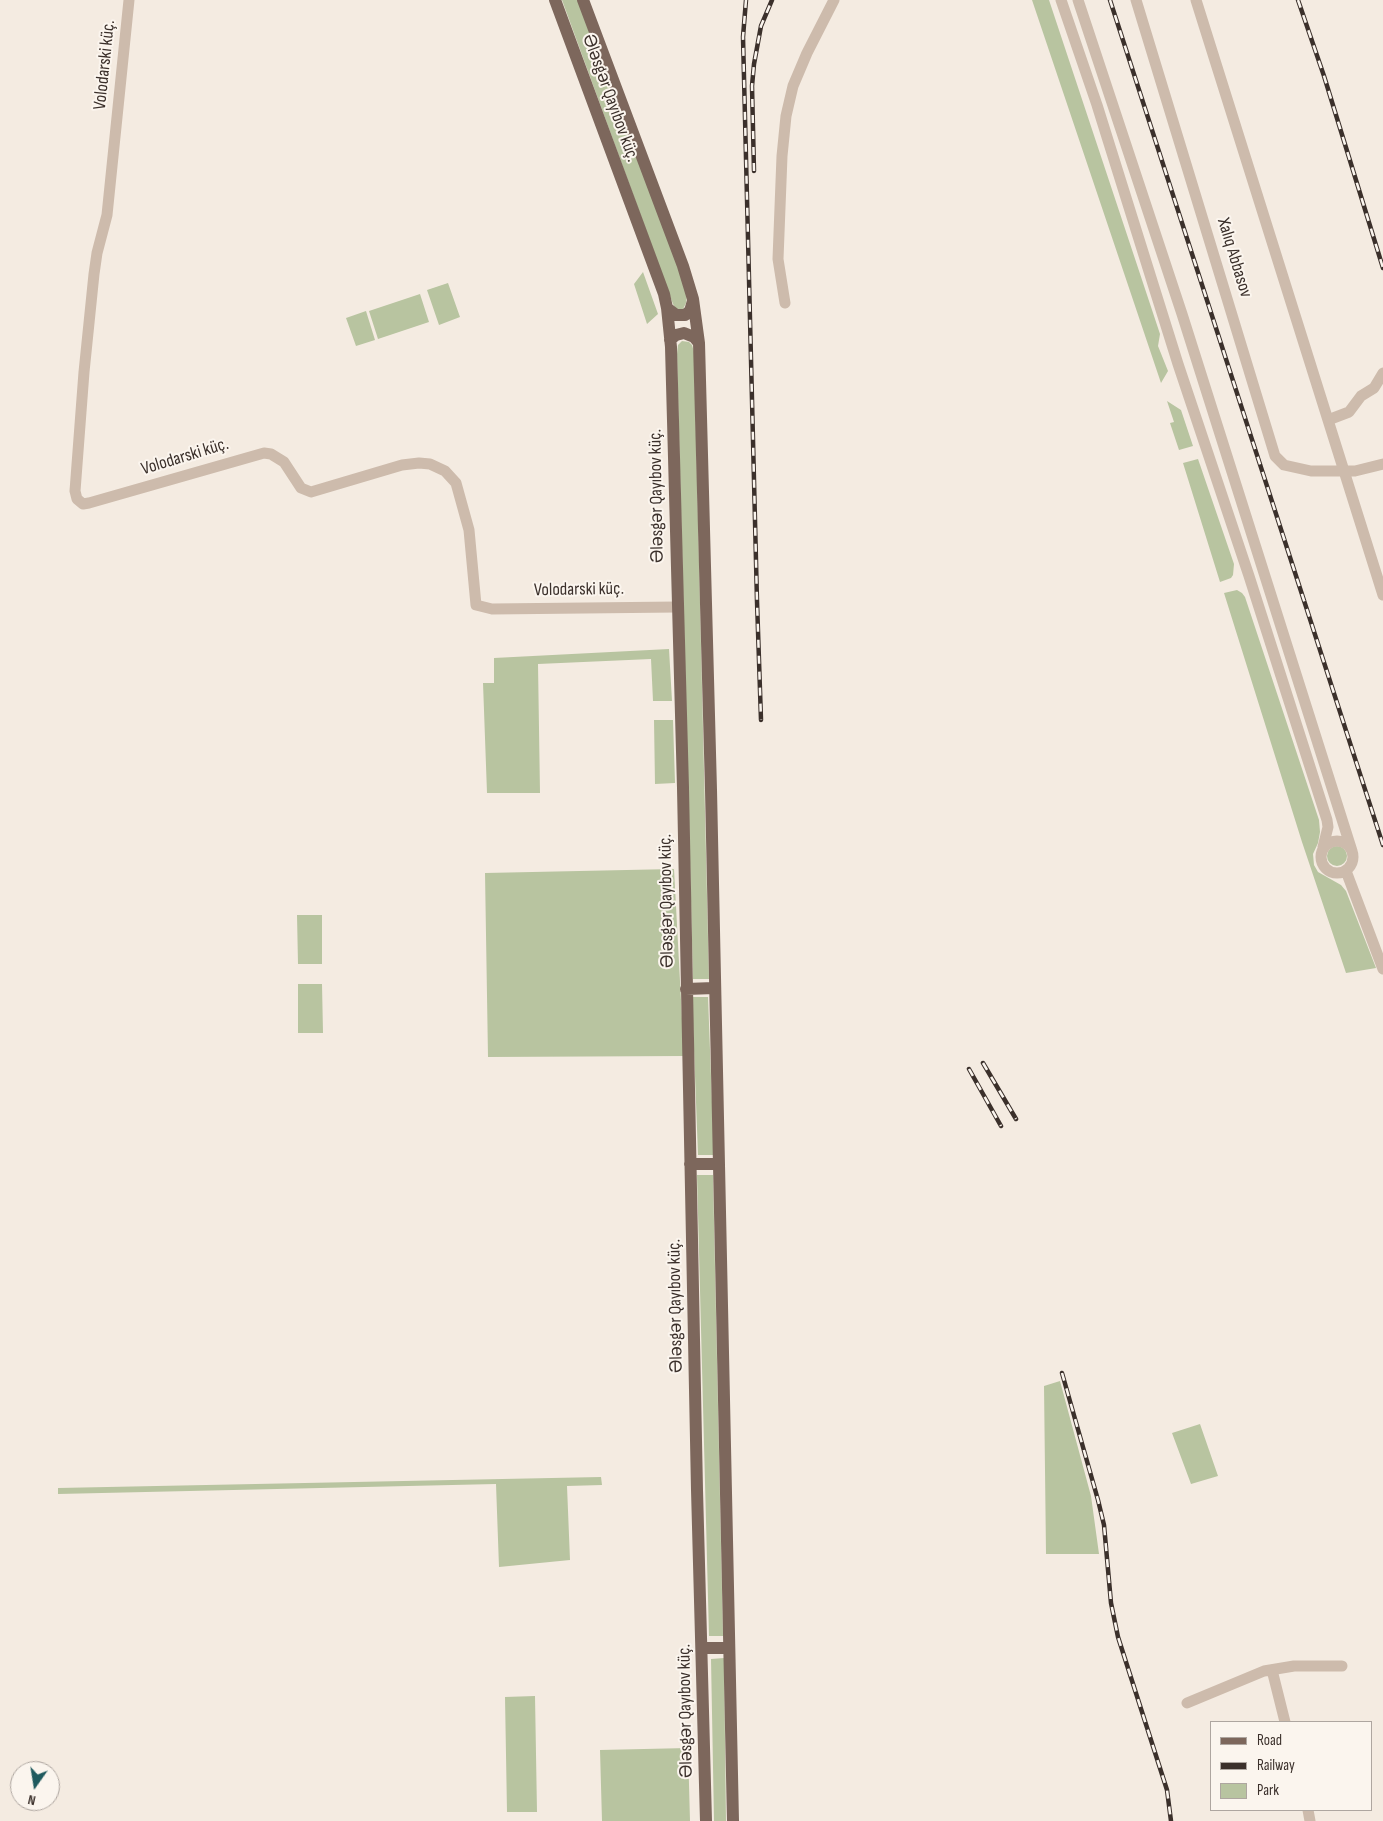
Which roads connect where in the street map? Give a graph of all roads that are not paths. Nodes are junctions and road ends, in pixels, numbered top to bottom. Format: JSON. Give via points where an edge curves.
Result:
{"nodes":[{"id":1,"x":129,"y":0,"type":"edge"},
{"id":2,"x":555,"y":0,"type":"edge"},
{"id":3,"x":583,"y":0,"type":"edge"},
{"id":4,"x":834,"y":0,"type":"edge"},
{"id":5,"x":1061,"y":0,"type":"edge"},
{"id":6,"x":1078,"y":0,"type":"edge"},
{"id":7,"x":1136,"y":0,"type":"edge"},
{"id":8,"x":1196,"y":0,"type":"edge"},
{"id":9,"x":693,"y":300,"type":"junction"},
{"id":10,"x":785,"y":303,"type":"dead end"},
{"id":11,"x":667,"y":308,"type":"junction"},
{"id":12,"x":670,"y":340,"type":"junction"},
{"id":13,"x":699,"y":343,"type":"junction"},
{"id":14,"x":1383,"y":373,"type":"edge"},
{"id":15,"x":1328,"y":420,"type":"junction"},
{"id":16,"x":1383,"y":464,"type":"edge"},
{"id":17,"x":1344,"y":472,"type":"junction"},
{"id":18,"x":1383,"y":595,"type":"edge"},
{"id":19,"x":677,"y":607,"type":"junction"},
{"id":20,"x":1323,"y":847,"type":"junction"},
{"id":21,"x":1352,"y":851,"type":"junction"},
{"id":22,"x":1346,"y":870,"type":"junction"},
{"id":23,"x":1383,"y":970,"type":"edge"},
{"id":24,"x":714,"y":988,"type":"junction"},
{"id":25,"x":686,"y":989,"type":"junction"},
{"id":26,"x":690,"y":1164,"type":"junction"},
{"id":27,"x":718,"y":1164,"type":"junction"},
{"id":28,"x":702,"y":1648,"type":"junction"},
{"id":29,"x":729,"y":1648,"type":"junction"},
{"id":30,"x":1342,"y":1666,"type":"dead end"},
{"id":31,"x":1272,"y":1670,"type":"junction"},
{"id":32,"x":1187,"y":1703,"type":"dead end"},
{"id":33,"x":1286,"y":1721,"type":"edge"},
{"id":34,"x":706,"y":1821,"type":"edge"},
{"id":35,"x":733,"y":1821,"type":"edge"}],
"edges":[{"from":1,"to":19,"type":"street","name":"Volodarski küç.","via":[[107,214],[94,274],[76,499],[89,504],[264,453],[284,462],[301,488],[311,492],[402,465],[430,464],[445,471],[456,484],[469,530],[476,605],[492,609]]},
{"from":2,"to":11,"type":"main road","name":"Ələsgər Qayıbov küç."},
{"from":3,"to":9,"type":"main road","name":"Ələsgər Qayıbov küç."},
{"from":4,"to":10,"type":"street","via":[[807,53],[786,116],[778,259]]},
{"from":5,"to":20,"type":"street","via":[[1327,820]]},
{"from":6,"to":21,"type":"street","via":[[1182,314]]},
{"from":7,"to":17,"type":"street","name":"Xalıq Abbasov","via":[[1275,456],[1290,467]]},
{"from":8,"to":15,"type":"street"},
{"from":9,"to":11,"type":"main road","via":[[690,311],[685,315],[673,314]]},
{"from":9,"to":13,"type":"main road","name":"Ələsgər Qayıbov küç."},
{"from":11,"to":12,"type":"main road","name":"Ələsgər Qayıbov küç."},
{"from":12,"to":13,"type":"main road","via":[[684,333]]},
{"from":12,"to":19,"type":"main road","name":"Ələsgər Qayıbov küç."},
{"from":13,"to":24,"type":"main road","name":"Ələsgər Qayıbov küç."},
{"from":14,"to":15,"type":"street","via":[[1374,388],[1361,396],[1349,412]]},
{"from":15,"to":17,"type":"street"},
{"from":16,"to":17,"type":"street","name":"Xalıq Abbasov"},
{"from":17,"to":18,"type":"street"},
{"from":19,"to":25,"type":"main road","name":"Ələsgər Qayıbov küç."},
{"from":20,"to":21,"type":"street","via":[[1336,840],[1346,843]]},
{"from":20,"to":22,"type":"street","via":[[1320,858],[1324,868],[1334,873]]},
{"from":21,"to":22,"type":"street","via":[[1352,862]]},
{"from":22,"to":23,"type":"street"},
{"from":24,"to":25,"type":"main road"},
{"from":24,"to":27,"type":"main road","name":"Ələsgər Qayıbov küç."},
{"from":25,"to":26,"type":"main road","name":"Ələsgər Qayıbov küç."},
{"from":26,"to":27,"type":"main road"},
{"from":26,"to":28,"type":"main road","name":"Ələsgər Qayıbov küç."},
{"from":27,"to":29,"type":"main road","name":"Ələsgər Qayıbov küç."},
{"from":28,"to":29,"type":"main road"},
{"from":28,"to":34,"type":"main road","name":"Ələsgər Qayıbov küç."},
{"from":29,"to":35,"type":"main road","name":"Ələsgər Qayıbov küç."},
{"from":30,"to":31,"type":"street","via":[[1294,1666]]},
{"from":31,"to":32,"type":"street"},
{"from":31,"to":33,"type":"street"}]}
